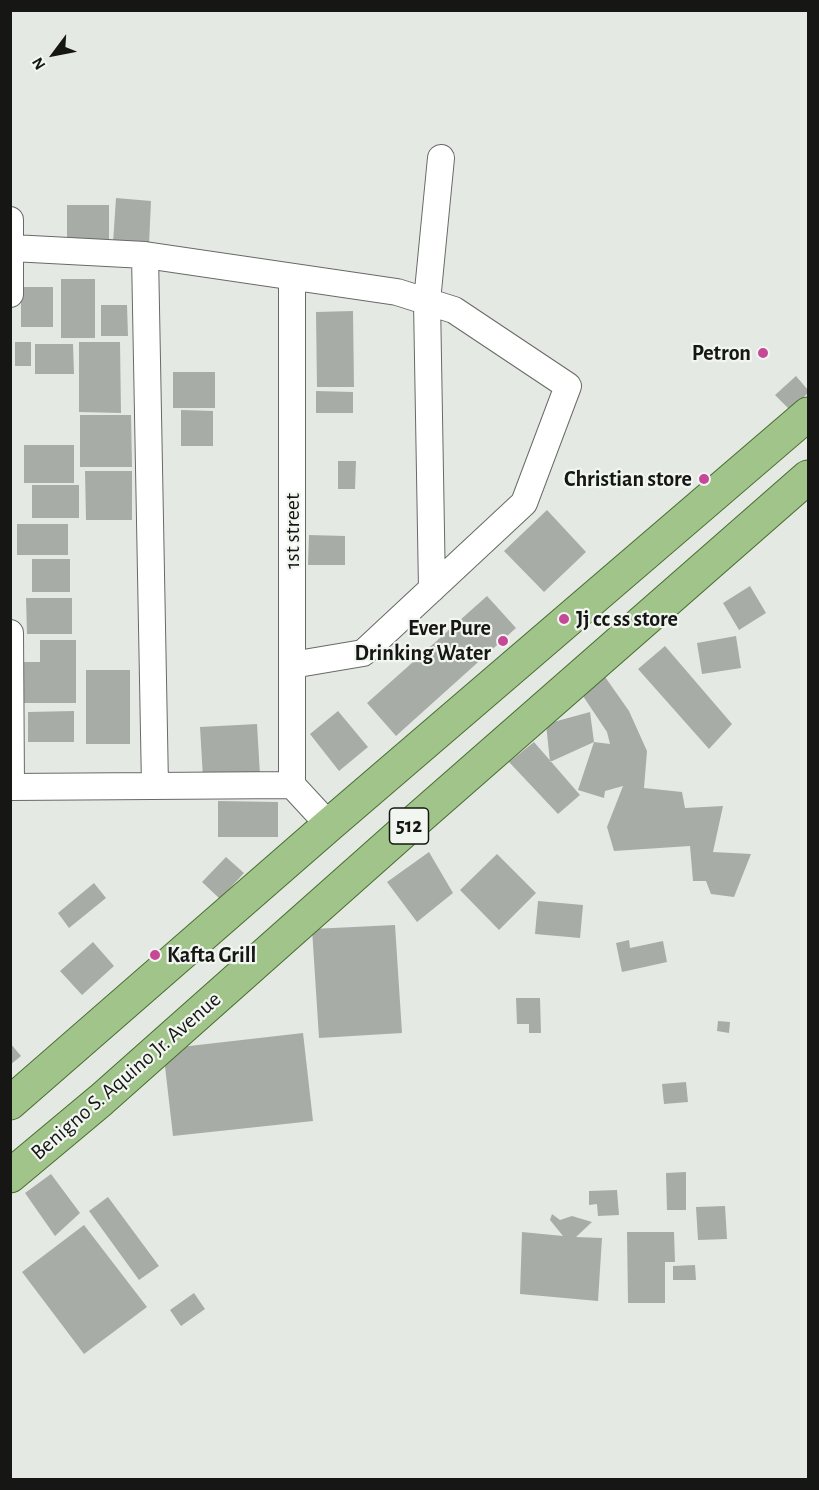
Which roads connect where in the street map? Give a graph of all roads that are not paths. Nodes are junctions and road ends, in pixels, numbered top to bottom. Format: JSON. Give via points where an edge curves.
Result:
{"nodes":[{"id":1,"x":441,"y":158,"type":"dead end"},
{"id":2,"x":10,"y":220,"type":"edge"},
{"id":3,"x":12,"y":248,"type":"edge"},
{"id":4,"x":145,"y":255,"type":"junction"},
{"id":5,"x":292,"y":277,"type":"junction"},
{"id":6,"x":10,"y":294,"type":"edge"},
{"id":7,"x":427,"y":301,"type":"junction"},
{"id":8,"x":808,"y":414,"type":"edge"},
{"id":9,"x":808,"y":477,"type":"edge"},
{"id":10,"x":432,"y":589,"type":"junction"},
{"id":11,"x":10,"y":633,"type":"edge"},
{"id":12,"x":292,"y":665,"type":"junction"},
{"id":13,"x":292,"y":785,"type":"junction"},
{"id":14,"x":155,"y":786,"type":"junction"},
{"id":15,"x":11,"y":787,"type":"edge"},
{"id":16,"x":329,"y":825,"type":"junction"},
{"id":17,"x":10,"y":1103,"type":"edge"},
{"id":18,"x":10,"y":1176,"type":"edge"}],
"edges":[{"from":1,"to":7,"type":"street"},
{"from":2,"to":3,"type":"street"},
{"from":3,"to":4,"type":"street"},
{"from":3,"to":6,"type":"street"},
{"from":4,"to":5,"type":"street"},
{"from":4,"to":14,"type":"street"},
{"from":5,"to":7,"type":"street","via":[[397,292]]},
{"from":5,"to":12,"type":"street","name":"1st street"},
{"from":7,"to":10,"type":"street"},
{"from":7,"to":10,"type":"street","via":[[454,310],[568,386],[524,503]]},
{"from":8,"to":16,"type":"main road","number":"512"},
{"from":9,"to":18,"type":"main road","name":"Benigno S. Aquino Jr. Avenue","number":"512"},
{"from":10,"to":12,"type":"street","via":[[363,653]]},
{"from":11,"to":15,"type":"street"},
{"from":12,"to":13,"type":"street","name":"1st street"},
{"from":13,"to":14,"type":"street"},
{"from":13,"to":16,"type":"street"},
{"from":14,"to":15,"type":"street"},
{"from":16,"to":17,"type":"main road","number":"512"}]}
